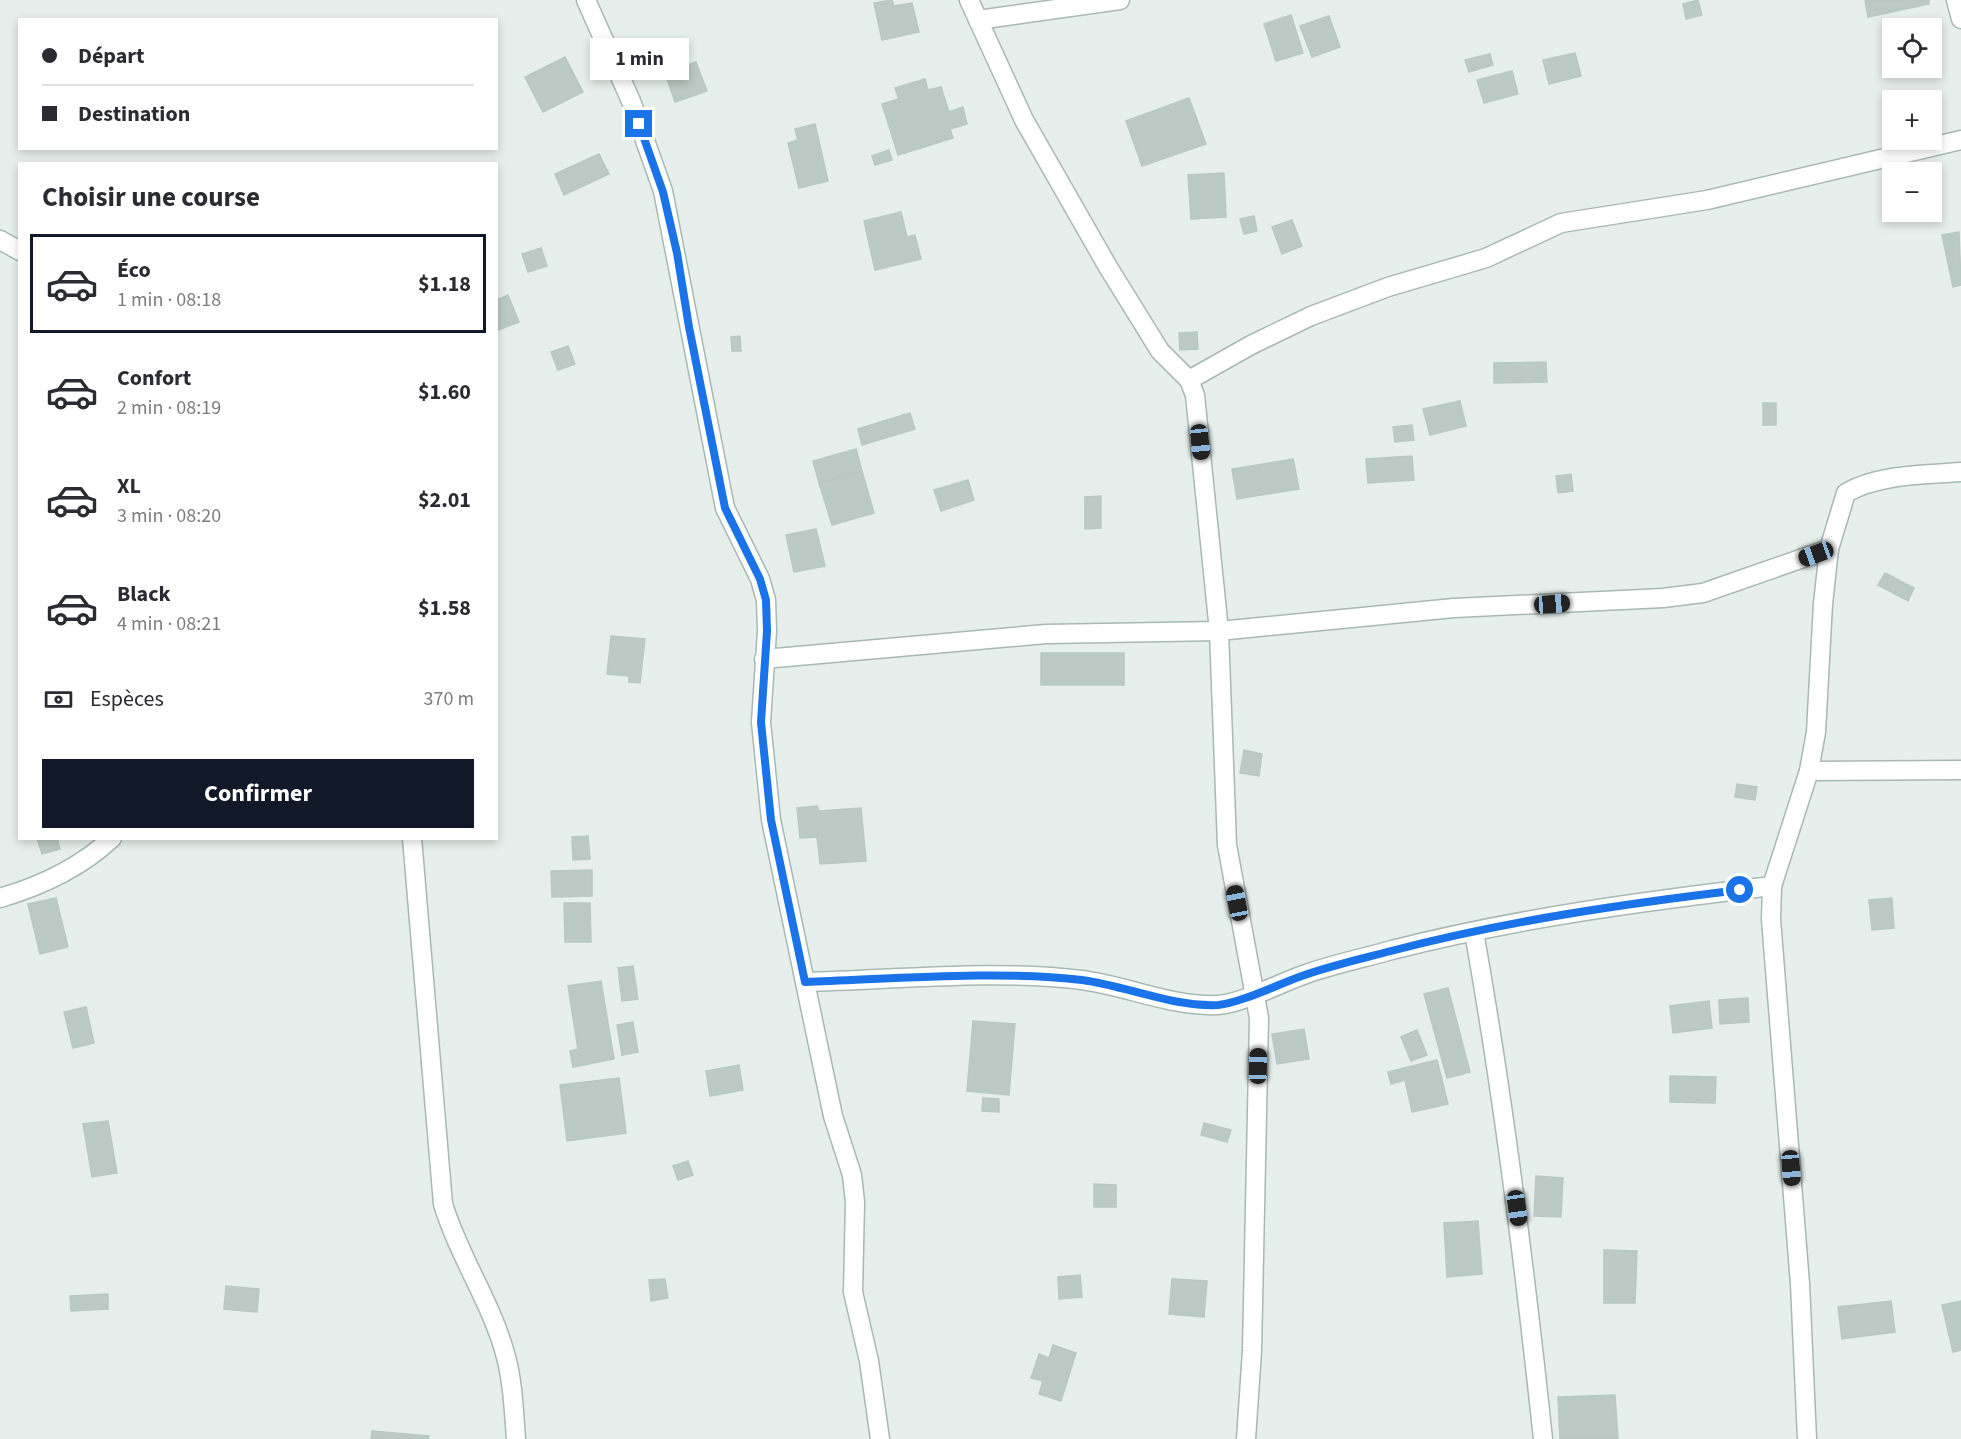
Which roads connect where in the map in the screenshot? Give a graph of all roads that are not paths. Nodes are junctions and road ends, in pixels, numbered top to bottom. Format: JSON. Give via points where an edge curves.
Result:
{"nodes":[{"id":1,"x":586,"y":0,"type":"edge"},
{"id":2,"x":969,"y":0,"type":"edge"},
{"id":3,"x":1120,"y":0,"type":"edge"},
{"id":4,"x":1956,"y":0,"type":"edge"},
{"id":5,"x":1961,"y":19,"type":"edge"},
{"id":6,"x":978,"y":20,"type":"junction"},
{"id":7,"x":1961,"y":140,"type":"edge"},
{"id":8,"x":0,"y":240,"type":"edge"},
{"id":9,"x":18,"y":250,"type":"edge"},
{"id":10,"x":1189,"y":380,"type":"junction"},
{"id":11,"x":1961,"y":472,"type":"edge"},
{"id":12,"x":1829,"y":549,"type":"junction"},
{"id":13,"x":1219,"y":631,"type":"junction"},
{"id":14,"x":764,"y":659,"type":"junction"},
{"id":15,"x":1961,"y":770,"type":"edge"},
{"id":16,"x":1809,"y":771,"type":"junction"},
{"id":17,"x":109,"y":840,"type":"edge"},
{"id":18,"x":412,"y":840,"type":"edge"},
{"id":19,"x":1772,"y":886,"type":"junction"},
{"id":20,"x":0,"y":898,"type":"edge"},
{"id":21,"x":1474,"y":932,"type":"junction"},
{"id":22,"x":805,"y":982,"type":"junction"},
{"id":23,"x":1253,"y":993,"type":"junction"},
{"id":24,"x":516,"y":1439,"type":"edge"},
{"id":25,"x":880,"y":1439,"type":"edge"},
{"id":26,"x":1246,"y":1439,"type":"edge"},
{"id":27,"x":1543,"y":1439,"type":"edge"},
{"id":28,"x":1807,"y":1439,"type":"edge"}],
"edges":[{"from":1,"to":14,"type":"street","via":[[631,101],[663,192],[725,508],[760,579],[766,600]]},
{"from":2,"to":6,"type":"street"},
{"from":3,"to":6,"type":"street"},
{"from":4,"to":5,"type":"street"},
{"from":6,"to":10,"type":"street","via":[[1024,120],[1108,267],[1160,351]]},
{"from":7,"to":10,"type":"street","via":[[1707,200],[1561,223],[1486,258],[1388,287],[1311,316]]},
{"from":8,"to":9,"type":"street"},
{"from":10,"to":13,"type":"street","via":[[1195,395]]},
{"from":11,"to":12,"type":"street","via":[[1857,486],[1846,493]]},
{"from":12,"to":13,"type":"street","via":[[1693,594],[1454,608]]},
{"from":12,"to":16,"type":"street","via":[[1816,732]]},
{"from":13,"to":14,"type":"street","via":[[1047,633]]},
{"from":13,"to":23,"type":"street","via":[[1227,845]]},
{"from":14,"to":22,"type":"street","via":[[761,722],[771,820]]},
{"from":15,"to":16,"type":"street"},
{"from":16,"to":19,"type":"street"},
{"from":17,"to":20,"type":"street","via":[[76,866],[27,890]]},
{"from":18,"to":24,"type":"street","via":[[443,1204],[453,1237],[506,1357]]},
{"from":19,"to":21,"type":"street","via":[[1623,903]]},
{"from":19,"to":28,"type":"street","via":[[1771,919],[1800,1284]]},
{"from":21,"to":23,"type":"street","via":[[1320,970]]},
{"from":21,"to":27,"type":"street","via":[[1500,1080]]},
{"from":22,"to":23,"type":"street","via":[[1015,976],[1081,980],[1217,1005]]},
{"from":22,"to":25,"type":"street","via":[[833,1116],[852,1175],[853,1292],[869,1360]]},
{"from":23,"to":26,"type":"street","via":[[1259,1018],[1252,1351]]}]}
